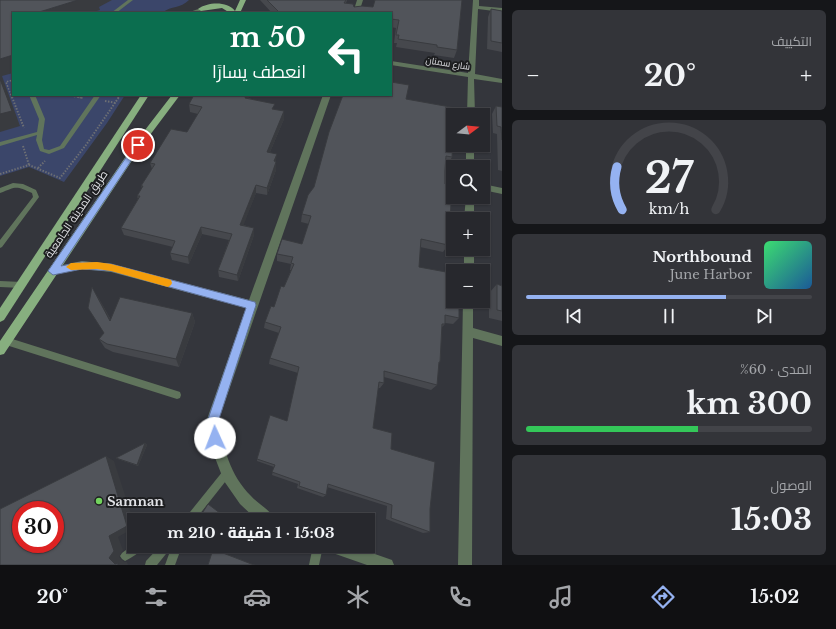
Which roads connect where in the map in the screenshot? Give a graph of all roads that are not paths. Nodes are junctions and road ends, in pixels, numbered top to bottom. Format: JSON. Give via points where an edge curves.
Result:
{"nodes":[{"id":1,"x":131,"y":0,"type":"edge"},
{"id":2,"x":208,"y":0,"type":"edge"},
{"id":3,"x":243,"y":0,"type":"edge"},
{"id":4,"x":360,"y":0,"type":"edge"},
{"id":5,"x":476,"y":3,"type":"edge"},
{"id":6,"x":125,"y":5,"type":"junction"},
{"id":7,"x":502,"y":10,"type":"edge"},
{"id":8,"x":199,"y":11,"type":"edge"},
{"id":9,"x":114,"y":12,"type":"edge"},
{"id":10,"x":125,"y":12,"type":"dead end"},
{"id":11,"x":232,"y":12,"type":"edge"},
{"id":12,"x":237,"y":12,"type":"edge"},
{"id":13,"x":356,"y":12,"type":"edge"},
{"id":14,"x":392,"y":63,"type":"edge"},
{"id":15,"x":471,"y":76,"type":"junction"},
{"id":16,"x":502,"y":81,"type":"edge"},
{"id":17,"x":32,"y":96,"type":"edge"},
{"id":18,"x":97,"y":96,"type":"edge"},
{"id":19,"x":144,"y":96,"type":"edge"},
{"id":20,"x":175,"y":96,"type":"edge"},
{"id":21,"x":327,"y":96,"type":"edge"},
{"id":22,"x":471,"y":108,"type":"edge"},
{"id":23,"x":39,"y":133,"type":"junction"},
{"id":24,"x":0,"y":144,"type":"edge"},
{"id":25,"x":490,"y":188,"type":"edge"},
{"id":26,"x":0,"y":191,"type":"edge"},
{"id":27,"x":502,"y":191,"type":"edge"},
{"id":28,"x":0,"y":245,"type":"edge"},
{"id":29,"x":53,"y":271,"type":"junction"},
{"id":30,"x":0,"y":284,"type":"edge"},
{"id":31,"x":22,"y":284,"type":"junction"},
{"id":32,"x":252,"y":305,"type":"junction"},
{"id":33,"x":468,"y":308,"type":"edge"},
{"id":34,"x":0,"y":317,"type":"edge"},
{"id":35,"x":468,"y":332,"type":"junction"},
{"id":36,"x":6,"y":341,"type":"junction"},
{"id":37,"x":502,"y":341,"type":"edge"},
{"id":38,"x":0,"y":350,"type":"edge"},
{"id":39,"x":177,"y":395,"type":"dead end"},
{"id":40,"x":226,"y":474,"type":"junction"},
{"id":41,"x":195,"y":513,"type":"edge"},
{"id":42,"x":258,"y":513,"type":"edge"},
{"id":43,"x":129,"y":553,"type":"edge"},
{"id":44,"x":161,"y":553,"type":"edge"},
{"id":45,"x":174,"y":553,"type":"edge"},
{"id":46,"x":317,"y":553,"type":"edge"},
{"id":47,"x":352,"y":553,"type":"edge"},
{"id":48,"x":125,"y":556,"type":"dead end"},
{"id":49,"x":150,"y":565,"type":"edge"},
{"id":50,"x":170,"y":565,"type":"edge"},
{"id":51,"x":314,"y":565,"type":"edge"},
{"id":52,"x":387,"y":565,"type":"edge"},
{"id":53,"x":465,"y":565,"type":"edge"}],
"edges":[{"from":1,"to":6,"type":"lane"},
{"from":2,"to":8,"type":"main road"},
{"from":3,"to":12,"type":"main road"},
{"from":4,"to":13,"type":"street"},
{"from":5,"to":7,"type":"street"},
{"from":5,"to":15,"type":"street"},
{"from":6,"to":9,"type":"lane"},
{"from":6,"to":10,"type":"lane"},
{"from":8,"to":11,"type":"main road","via":[[212,6],[222,6]]},
{"from":14,"to":15,"type":"street","name":"شارع سمنان"},
{"from":15,"to":16,"type":"street","name":"شارع سمنان"},
{"from":15,"to":22,"type":"street"},
{"from":17,"to":23,"type":"lane","via":[[42,119]]},
{"from":18,"to":23,"type":"lane","via":[[58,150],[42,150]]},
{"from":19,"to":31,"type":"main road","name":"طريق المدينة الجامعية"},
{"from":20,"to":29,"type":"main road","name":"طريق المدينة الجامعية","via":[[138,145]]},
{"from":21,"to":32,"type":"street"},
{"from":23,"to":24,"type":"lane"},
{"from":25,"to":27,"type":"street"},
{"from":26,"to":28,"type":"lane","via":[[16,184],[34,192],[36,197]]},
{"from":29,"to":32,"type":"street","via":[[82,265],[111,268]]},
{"from":29,"to":36,"type":"main road","name":"طريق المدينة الجامعية"},
{"from":30,"to":31,"type":"lane"},
{"from":31,"to":34,"type":"main road","name":"طريق المدينة الجامعية"},
{"from":32,"to":40,"type":"street","via":[[213,419],[217,450]]},
{"from":33,"to":35,"type":"street"},
{"from":35,"to":37,"type":"street"},
{"from":35,"to":53,"type":"street"},
{"from":36,"to":38,"type":"main road","name":"طريق المدينة الجامعية"},
{"from":36,"to":39,"type":"lane"},
{"from":40,"to":41,"type":"lane"},
{"from":40,"to":42,"type":"street","via":[[238,492]]},
{"from":43,"to":48,"type":"lane"},
{"from":44,"to":49,"type":"lane"},
{"from":45,"to":50,"type":"lane"},
{"from":46,"to":51,"type":"lane"},
{"from":47,"to":52,"type":"street"}]}
